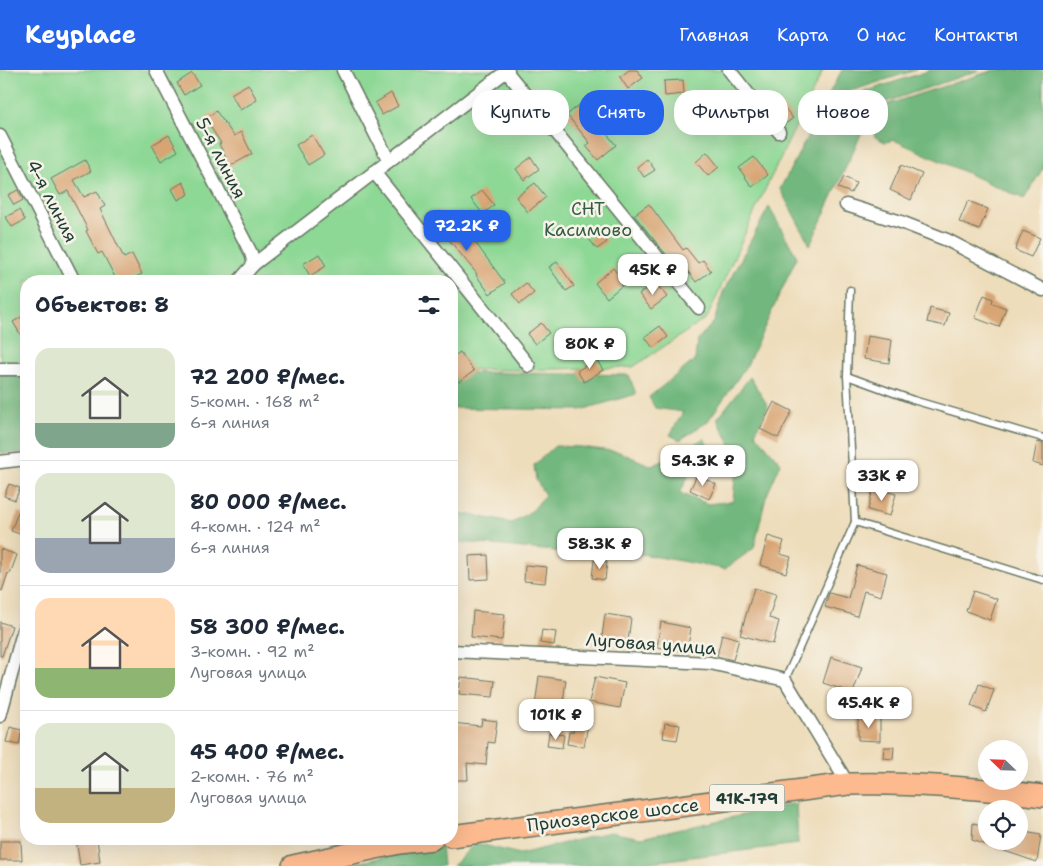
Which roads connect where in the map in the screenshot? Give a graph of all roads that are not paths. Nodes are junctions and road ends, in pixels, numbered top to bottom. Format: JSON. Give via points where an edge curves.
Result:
{"nodes":[{"id":1,"x":156,"y":70,"type":"edge"},
{"id":2,"x":344,"y":70,"type":"edge"},
{"id":3,"x":729,"y":70,"type":"edge"},
{"id":4,"x":507,"y":71,"type":"edge"},
{"id":5,"x":745,"y":90,"type":"edge"},
{"id":6,"x":0,"y":136,"type":"edge"},
{"id":7,"x":389,"y":161,"type":"junction"},
{"id":8,"x":374,"y":172,"type":"junction"},
{"id":9,"x":846,"y":205,"type":"dead end"},
{"id":10,"x":254,"y":264,"type":"junction"},
{"id":11,"x":71,"y":275,"type":"edge"},
{"id":12,"x":246,"y":275,"type":"edge"},
{"id":13,"x":456,"y":275,"type":"edge"},
{"id":14,"x":458,"y":277,"type":"edge"},
{"id":15,"x":850,"y":290,"type":"dead end"},
{"id":16,"x":1043,"y":290,"type":"edge"},
{"id":17,"x":699,"y":308,"type":"dead end"},
{"id":18,"x":529,"y":366,"type":"dead end"},
{"id":19,"x":0,"y":369,"type":"edge"},
{"id":20,"x":20,"y":369,"type":"edge"},
{"id":21,"x":847,"y":376,"type":"junction"},
{"id":22,"x":1043,"y":438,"type":"edge"},
{"id":23,"x":20,"y":460,"type":"edge"},
{"id":24,"x":0,"y":462,"type":"edge"},
{"id":25,"x":856,"y":522,"type":"junction"},
{"id":26,"x":1043,"y":580,"type":"edge"},
{"id":27,"x":20,"y":646,"type":"edge"},
{"id":28,"x":458,"y":651,"type":"edge"},
{"id":29,"x":785,"y":680,"type":"junction"},
{"id":30,"x":0,"y":716,"type":"edge"},
{"id":31,"x":848,"y":784,"type":"junction"},
{"id":32,"x":1043,"y":796,"type":"edge"},
{"id":33,"x":458,"y":835,"type":"edge"},
{"id":34,"x":390,"y":845,"type":"edge"},
{"id":35,"x":293,"y":866,"type":"edge"}],
"edges":[{"from":1,"to":10,"type":"street","name":"5-я линия"},
{"from":2,"to":7,"type":"street"},
{"from":3,"to":5,"type":"street"},
{"from":4,"to":7,"type":"street"},
{"from":4,"to":17,"type":"street"},
{"from":6,"to":11,"type":"street","name":"4-я линия"},
{"from":7,"to":8,"type":"street"},
{"from":8,"to":10,"type":"street"},
{"from":8,"to":13,"type":"street"},
{"from":9,"to":16,"type":"street","via":[[947,240]]},
{"from":10,"to":12,"type":"street"},
{"from":14,"to":18,"type":"street"},
{"from":15,"to":21,"type":"lane"},
{"from":19,"to":20,"type":"street"},
{"from":21,"to":22,"type":"lane","via":[[913,400]]},
{"from":21,"to":25,"type":"lane"},
{"from":23,"to":24,"type":"street"},
{"from":25,"to":26,"type":"lane"},
{"from":25,"to":29,"type":"lane"},
{"from":27,"to":30,"type":"street"},
{"from":28,"to":29,"type":"street","name":"Луговая улица","via":[[710,663]]},
{"from":29,"to":31,"type":"street"},
{"from":31,"to":32,"type":"main road","name":"Приозерское шоссе","number":"41К-179","via":[[960,786]]},
{"from":31,"to":33,"type":"main road","name":"Приозерское шоссе","number":"41К-179"},
{"from":34,"to":35,"type":"main road"}]}
